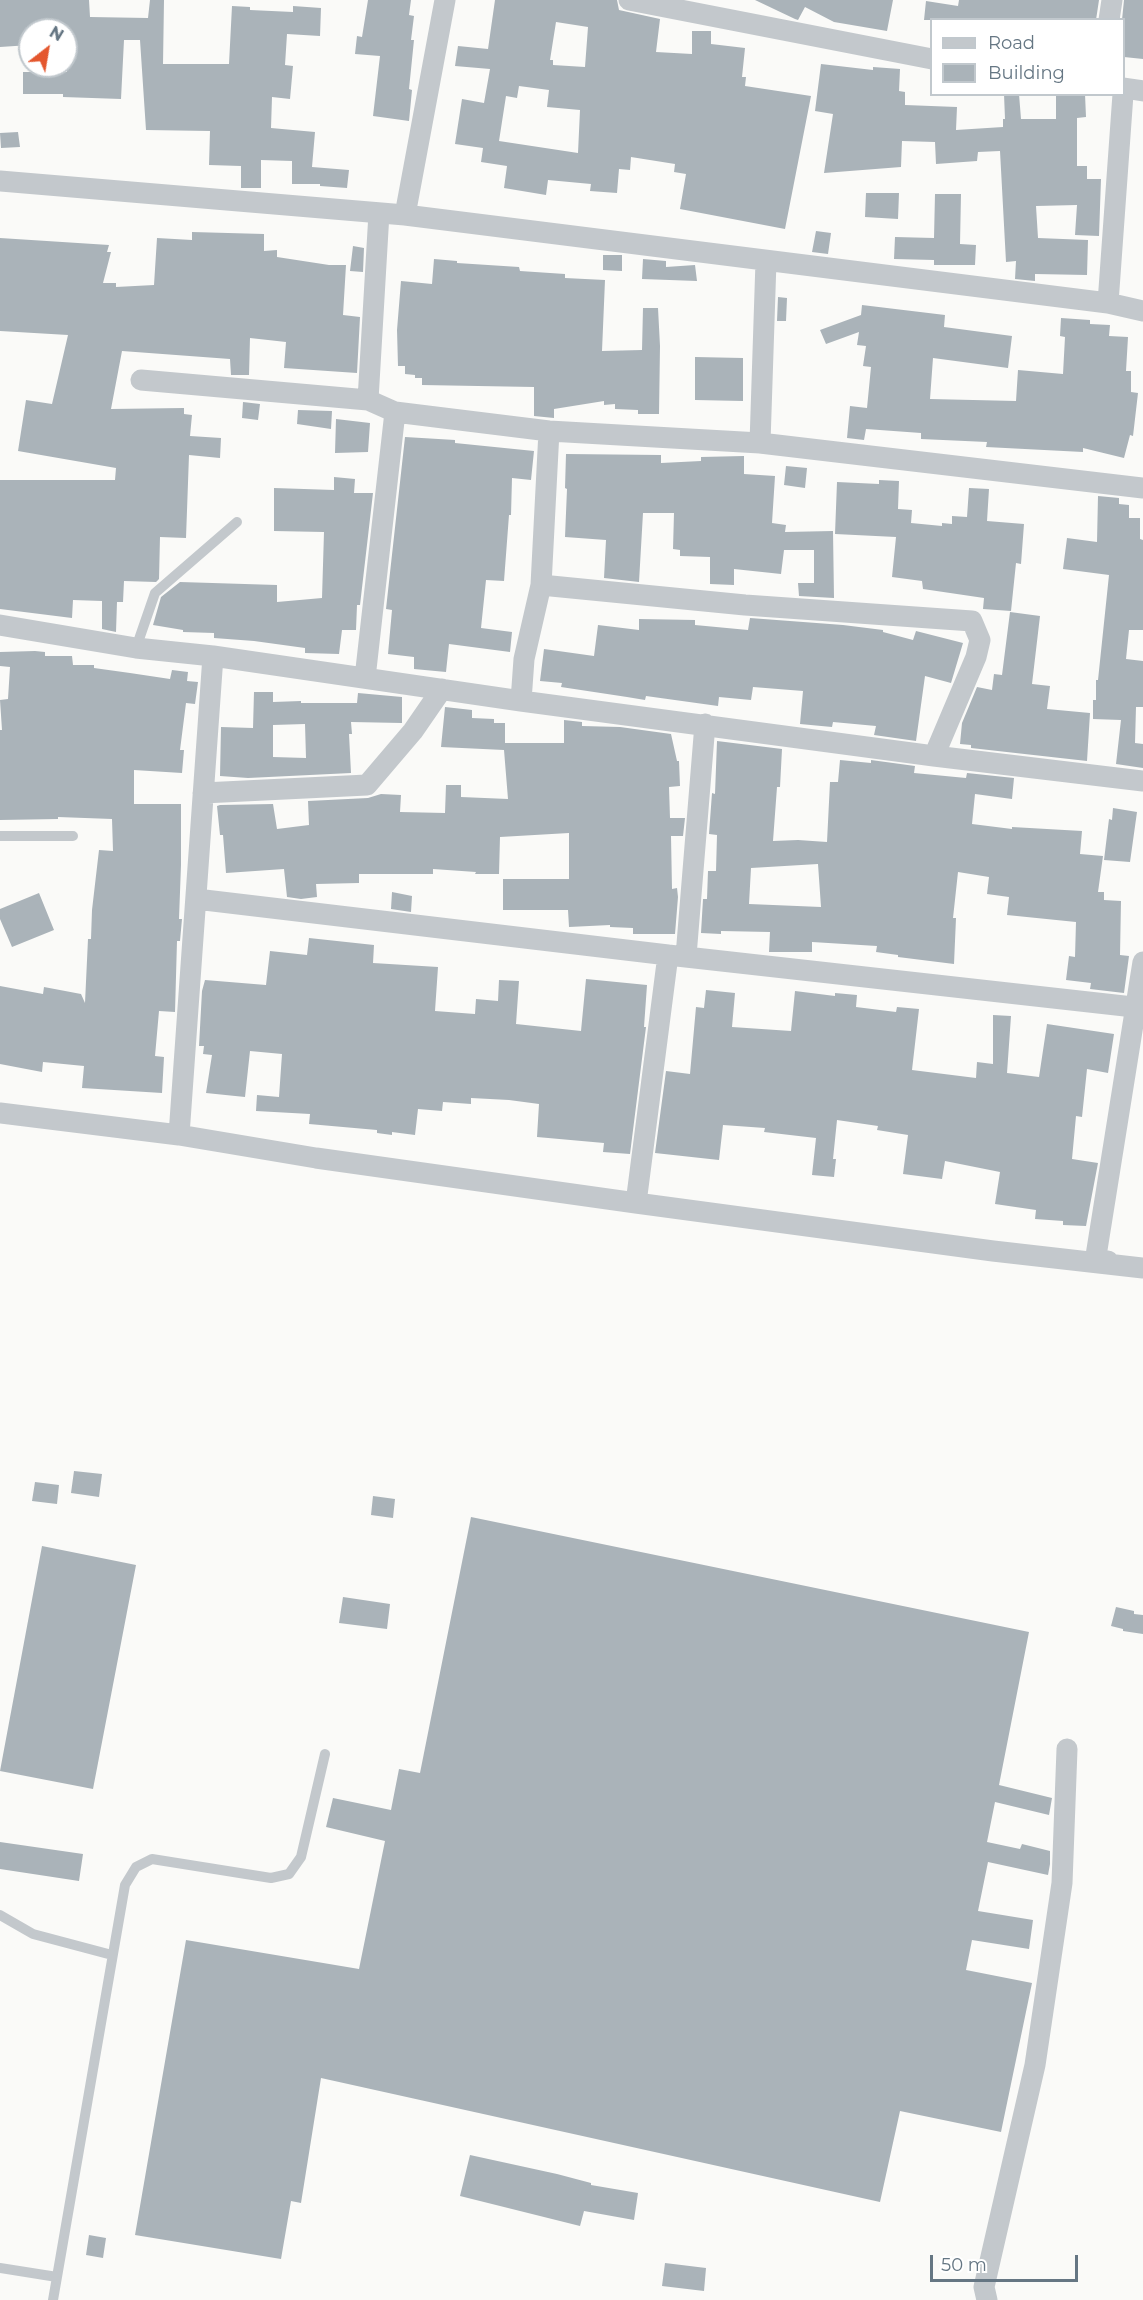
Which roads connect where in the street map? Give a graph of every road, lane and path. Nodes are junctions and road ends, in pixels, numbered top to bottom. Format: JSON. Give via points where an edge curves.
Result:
{"nodes":[{"id":1,"x":444,"y":0,"type":"edge"},
{"id":2,"x":629,"y":0,"type":"edge"},
{"id":3,"x":1112,"y":0,"type":"edge"},
{"id":4,"x":1109,"y":18,"type":"edge"},
{"id":5,"x":930,"y":59,"type":"edge"},
{"id":6,"x":1125,"y":88,"type":"edge"},
{"id":7,"x":1143,"y":91,"type":"edge"},
{"id":8,"x":1123,"y":96,"type":"edge"},
{"id":9,"x":0,"y":181,"type":"edge"},
{"id":10,"x":379,"y":213,"type":"junction"},
{"id":11,"x":405,"y":215,"type":"junction"},
{"id":12,"x":766,"y":261,"type":"junction"},
{"id":13,"x":1108,"y":303,"type":"junction"},
{"id":14,"x":1143,"y":311,"type":"edge"},
{"id":15,"x":141,"y":380,"type":"dead end"},
{"id":16,"x":368,"y":400,"type":"junction"},
{"id":17,"x":395,"y":412,"type":"junction"},
{"id":18,"x":549,"y":431,"type":"junction"},
{"id":19,"x":760,"y":443,"type":"junction"},
{"id":20,"x":1143,"y":488,"type":"edge"},
{"id":21,"x":237,"y":522,"type":"dead end"},
{"id":22,"x":542,"y":585,"type":"junction"},
{"id":23,"x":0,"y":626,"type":"edge"},
{"id":24,"x":136,"y":648,"type":"junction"},
{"id":25,"x":213,"y":656,"type":"junction"},
{"id":26,"x":364,"y":678,"type":"junction"},
{"id":27,"x":442,"y":689,"type":"junction"},
{"id":28,"x":521,"y":701,"type":"junction"},
{"id":29,"x":705,"y":724,"type":"junction"},
{"id":30,"x":934,"y":756,"type":"junction"},
{"id":31,"x":1143,"y":781,"type":"edge"},
{"id":32,"x":203,"y":793,"type":"junction"},
{"id":33,"x":0,"y":836,"type":"edge"},
{"id":34,"x":73,"y":836,"type":"dead end"},
{"id":35,"x":196,"y":899,"type":"junction"},
{"id":36,"x":677,"y":955,"type":"junction"},
{"id":37,"x":1143,"y":962,"type":"edge"},
{"id":38,"x":1139,"y":1007,"type":"edge"},
{"id":39,"x":0,"y":1113,"type":"edge"},
{"id":40,"x":179,"y":1135,"type":"junction"},
{"id":41,"x":636,"y":1203,"type":"junction"},
{"id":42,"x":1143,"y":1260,"type":"edge"},
{"id":43,"x":1095,"y":1262,"type":"junction"},
{"id":44,"x":1143,"y":1268,"type":"edge"},
{"id":45,"x":1067,"y":1749,"type":"dead end"},
{"id":46,"x":325,"y":1754,"type":"dead end"},
{"id":47,"x":0,"y":1915,"type":"edge"},
{"id":48,"x":112,"y":1955,"type":"junction"},
{"id":49,"x":0,"y":2268,"type":"edge"},
{"id":50,"x":57,"y":2277,"type":"junction"},
{"id":51,"x":53,"y":2300,"type":"edge"},
{"id":52,"x":987,"y":2300,"type":"edge"}],
"edges":[{"from":1,"to":11,"type":"street"},
{"from":2,"to":5,"type":"street"},
{"from":3,"to":4,"type":"street"},
{"from":6,"to":7,"type":"street"},
{"from":8,"to":13,"type":"street"},
{"from":9,"to":10,"type":"street"},
{"from":10,"to":11,"type":"street"},
{"from":10,"to":16,"type":"street"},
{"from":11,"to":12,"type":"street"},
{"from":12,"to":13,"type":"street"},
{"from":12,"to":19,"type":"street"},
{"from":13,"to":14,"type":"street"},
{"from":15,"to":16,"type":"street"},
{"from":16,"to":17,"type":"street"},
{"from":17,"to":18,"type":"street"},
{"from":17,"to":26,"type":"street"},
{"from":18,"to":19,"type":"street"},
{"from":18,"to":22,"type":"street"},
{"from":19,"to":20,"type":"street"},
{"from":21,"to":24,"type":"lane","via":[[155,593]]},
{"from":22,"to":28,"type":"street","via":[[524,659]]},
{"from":22,"to":30,"type":"street","via":[[972,621],[980,640],[976,657]]},
{"from":23,"to":24,"type":"street"},
{"from":24,"to":25,"type":"street"},
{"from":25,"to":26,"type":"street"},
{"from":25,"to":32,"type":"street"},
{"from":26,"to":27,"type":"street"},
{"from":27,"to":28,"type":"street"},
{"from":27,"to":32,"type":"street","via":[[367,785]]},
{"from":28,"to":29,"type":"street"},
{"from":29,"to":30,"type":"street"},
{"from":29,"to":36,"type":"street"},
{"from":30,"to":31,"type":"street"},
{"from":32,"to":35,"type":"street"},
{"from":33,"to":34,"type":"lane"},
{"from":35,"to":36,"type":"street"},
{"from":35,"to":40,"type":"street"},
{"from":36,"to":38,"type":"street"},
{"from":36,"to":41,"type":"street"},
{"from":37,"to":38,"type":"street"},
{"from":38,"to":43,"type":"street"},
{"from":39,"to":40,"type":"street"},
{"from":40,"to":41,"type":"street"},
{"from":41,"to":43,"type":"street"},
{"from":42,"to":43,"type":"street"},
{"from":43,"to":44,"type":"street"},
{"from":45,"to":52,"type":"street","via":[[1060,1894],[1035,2065],[984,2287]]},
{"from":46,"to":48,"type":"lane","via":[[301,1857],[289,1874],[271,1878],[152,1859],[136,1867],[125,1885]]},
{"from":47,"to":48,"type":"lane","via":[[33,1934]]},
{"from":48,"to":50,"type":"lane"},
{"from":49,"to":50,"type":"lane"},
{"from":50,"to":51,"type":"lane"}]}
